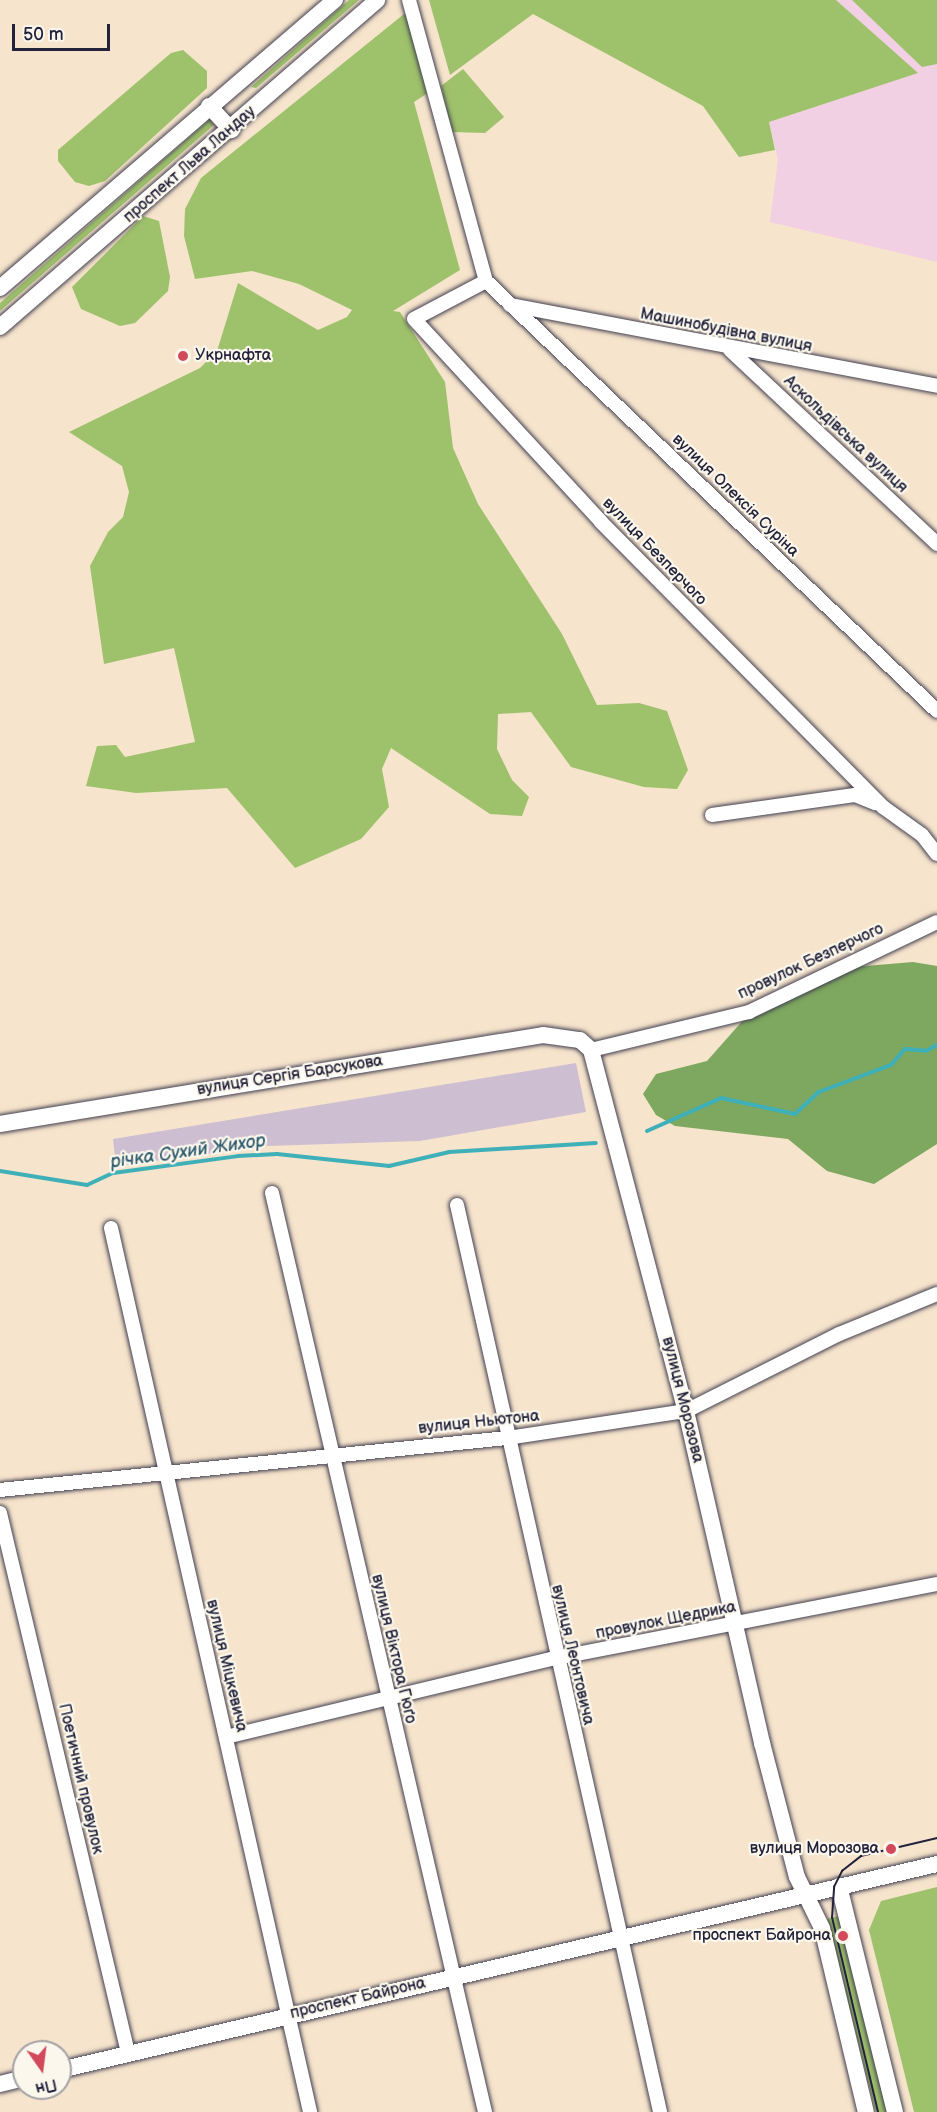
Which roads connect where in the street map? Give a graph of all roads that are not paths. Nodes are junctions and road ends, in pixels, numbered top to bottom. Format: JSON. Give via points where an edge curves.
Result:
{"nodes":[{"id":1,"x":336,"y":0,"type":"edge"},
{"id":2,"x":377,"y":0,"type":"edge"},
{"id":3,"x":409,"y":0,"type":"edge"},
{"id":4,"x":209,"y":106,"type":"junction"},
{"id":5,"x":231,"y":130,"type":"junction"},
{"id":6,"x":486,"y":281,"type":"junction"},
{"id":7,"x":0,"y":288,"type":"edge"},
{"id":8,"x":510,"y":304,"type":"junction"},
{"id":9,"x":0,"y":327,"type":"edge"},
{"id":10,"x":730,"y":350,"type":"junction"},
{"id":11,"x":937,"y":386,"type":"edge"},
{"id":12,"x":937,"y":544,"type":"edge"},
{"id":13,"x":937,"y":711,"type":"edge"},
{"id":14,"x":883,"y":807,"type":"junction"},
{"id":15,"x":712,"y":815,"type":"dead end"},
{"id":16,"x":937,"y":854,"type":"edge"},
{"id":17,"x":937,"y":922,"type":"edge"},
{"id":18,"x":586,"y":1045,"type":"junction"},
{"id":19,"x":0,"y":1124,"type":"edge"},
{"id":20,"x":272,"y":1193,"type":"dead end"},
{"id":21,"x":457,"y":1205,"type":"dead end"},
{"id":22,"x":111,"y":1228,"type":"dead end"},
{"id":23,"x":937,"y":1294,"type":"edge"},
{"id":24,"x":686,"y":1411,"type":"junction"},
{"id":25,"x":507,"y":1438,"type":"junction"},
{"id":26,"x":334,"y":1454,"type":"junction"},
{"id":27,"x":164,"y":1476,"type":"junction"},
{"id":28,"x":0,"y":1490,"type":"edge"},
{"id":29,"x":0,"y":1513,"type":"edge"},
{"id":30,"x":937,"y":1584,"type":"edge"},
{"id":31,"x":734,"y":1625,"type":"junction"},
{"id":32,"x":556,"y":1658,"type":"junction"},
{"id":33,"x":386,"y":1699,"type":"junction"},
{"id":34,"x":226,"y":1737,"type":"junction"},
{"id":35,"x":937,"y":1864,"type":"edge"},
{"id":36,"x":840,"y":1886,"type":"junction"},
{"id":37,"x":805,"y":1893,"type":"junction"},
{"id":38,"x":621,"y":1937,"type":"junction"},
{"id":39,"x":455,"y":1976,"type":"junction"},
{"id":40,"x":287,"y":2016,"type":"junction"},
{"id":41,"x":128,"y":2053,"type":"junction"},
{"id":42,"x":72,"y":2067,"type":"edge"},
{"id":43,"x":310,"y":2112,"type":"edge"},
{"id":44,"x":485,"y":2112,"type":"edge"},
{"id":45,"x":660,"y":2112,"type":"edge"},
{"id":46,"x":866,"y":2112,"type":"edge"},
{"id":47,"x":895,"y":2112,"type":"edge"}],
"edges":[{"from":1,"to":4,"type":"main road","name":"проспект Льва Ландау"},
{"from":2,"to":5,"type":"main road","name":"проспект Льва Ландау"},
{"from":3,"to":6,"type":"street"},
{"from":4,"to":5,"type":"main road"},
{"from":4,"to":7,"type":"main road","name":"проспект Льва Ландау"},
{"from":5,"to":9,"type":"main road","name":"проспект Льва Ландау"},
{"from":6,"to":8,"type":"street","name":"вулиця Олексія Суріна"},
{"from":6,"to":14,"type":"street","name":"вулиця Безперчого","via":[[414,319],[601,522]]},
{"from":8,"to":10,"type":"street","name":"Машинобудівна вулиця"},
{"from":8,"to":13,"type":"street","name":"вулиця Олексія Суріна"},
{"from":10,"to":11,"type":"street","name":"Машинобудівна вулиця"},
{"from":10,"to":12,"type":"street","name":"Аскольдівська вулиця"},
{"from":14,"to":15,"type":"street","via":[[855,795]]},
{"from":14,"to":16,"type":"street","name":"вулиця Безперчого","via":[[922,835]]},
{"from":17,"to":18,"type":"street","name":"провулок Безперчого","via":[[749,1012]]},
{"from":18,"to":19,"type":"main road","name":"вулиця Сергія Барсукова","via":[[543,1035]]},
{"from":18,"to":24,"type":"main road","name":"вулиця Морозова"},
{"from":20,"to":26,"type":"street","name":"вулиця Віктора Гюґо"},
{"from":21,"to":25,"type":"street","name":"вулиця Леонтовича"},
{"from":22,"to":27,"type":"street","name":"вулиця Міцкевича"},
{"from":23,"to":24,"type":"street","name":"вулиця Ньютона","via":[[839,1334]]},
{"from":24,"to":25,"type":"street","name":"вулиця Ньютона"},
{"from":24,"to":31,"type":"main road","name":"вулиця Морозова"},
{"from":25,"to":26,"type":"street","name":"вулиця Ньютона"},
{"from":25,"to":32,"type":"street","name":"вулиця Леонтовича"},
{"from":26,"to":27,"type":"street","name":"вулиця Ньютона"},
{"from":26,"to":33,"type":"street","name":"вулиця Віктора Гюґо"},
{"from":27,"to":28,"type":"street","name":"вулиця Ньютона"},
{"from":27,"to":34,"type":"street","name":"вулиця Міцкевича"},
{"from":29,"to":41,"type":"street","name":"Поетичний провулок"},
{"from":30,"to":31,"type":"street","name":"провулок Щедрика"},
{"from":31,"to":32,"type":"street","name":"провулок Щедрика"},
{"from":31,"to":37,"type":"main road","name":"вулиця Морозова","via":[[790,1852]]},
{"from":32,"to":33,"type":"street","name":"провулок Щедрика"},
{"from":32,"to":38,"type":"street","name":"вулиця Леонтовича"},
{"from":33,"to":34,"type":"street","name":"провулок Щедрика"},
{"from":33,"to":39,"type":"street","name":"вулиця Віктора Гюґо"},
{"from":34,"to":40,"type":"street","name":"вулиця Міцкевича"},
{"from":35,"to":36,"type":"main road","name":"проспект Байрона"},
{"from":36,"to":37,"type":"main road","name":"проспект Байрона"},
{"from":36,"to":47,"type":"main road"},
{"from":37,"to":38,"type":"main road","name":"проспект Байрона"},
{"from":37,"to":46,"type":"main road","name":"вулиця Морозова","via":[[822,1928]]},
{"from":38,"to":39,"type":"main road","name":"проспект Байрона"},
{"from":38,"to":45,"type":"street","name":"вулиця Леонтовича"},
{"from":39,"to":40,"type":"main road","name":"проспект Байрона"},
{"from":39,"to":44,"type":"street","name":"вулиця Віктора Гюґо"},
{"from":40,"to":41,"type":"main road","name":"проспект Байрона"},
{"from":40,"to":43,"type":"street","name":"вулиця Міцкевича"},
{"from":41,"to":42,"type":"main road","name":"проспект Байрона"}]}
